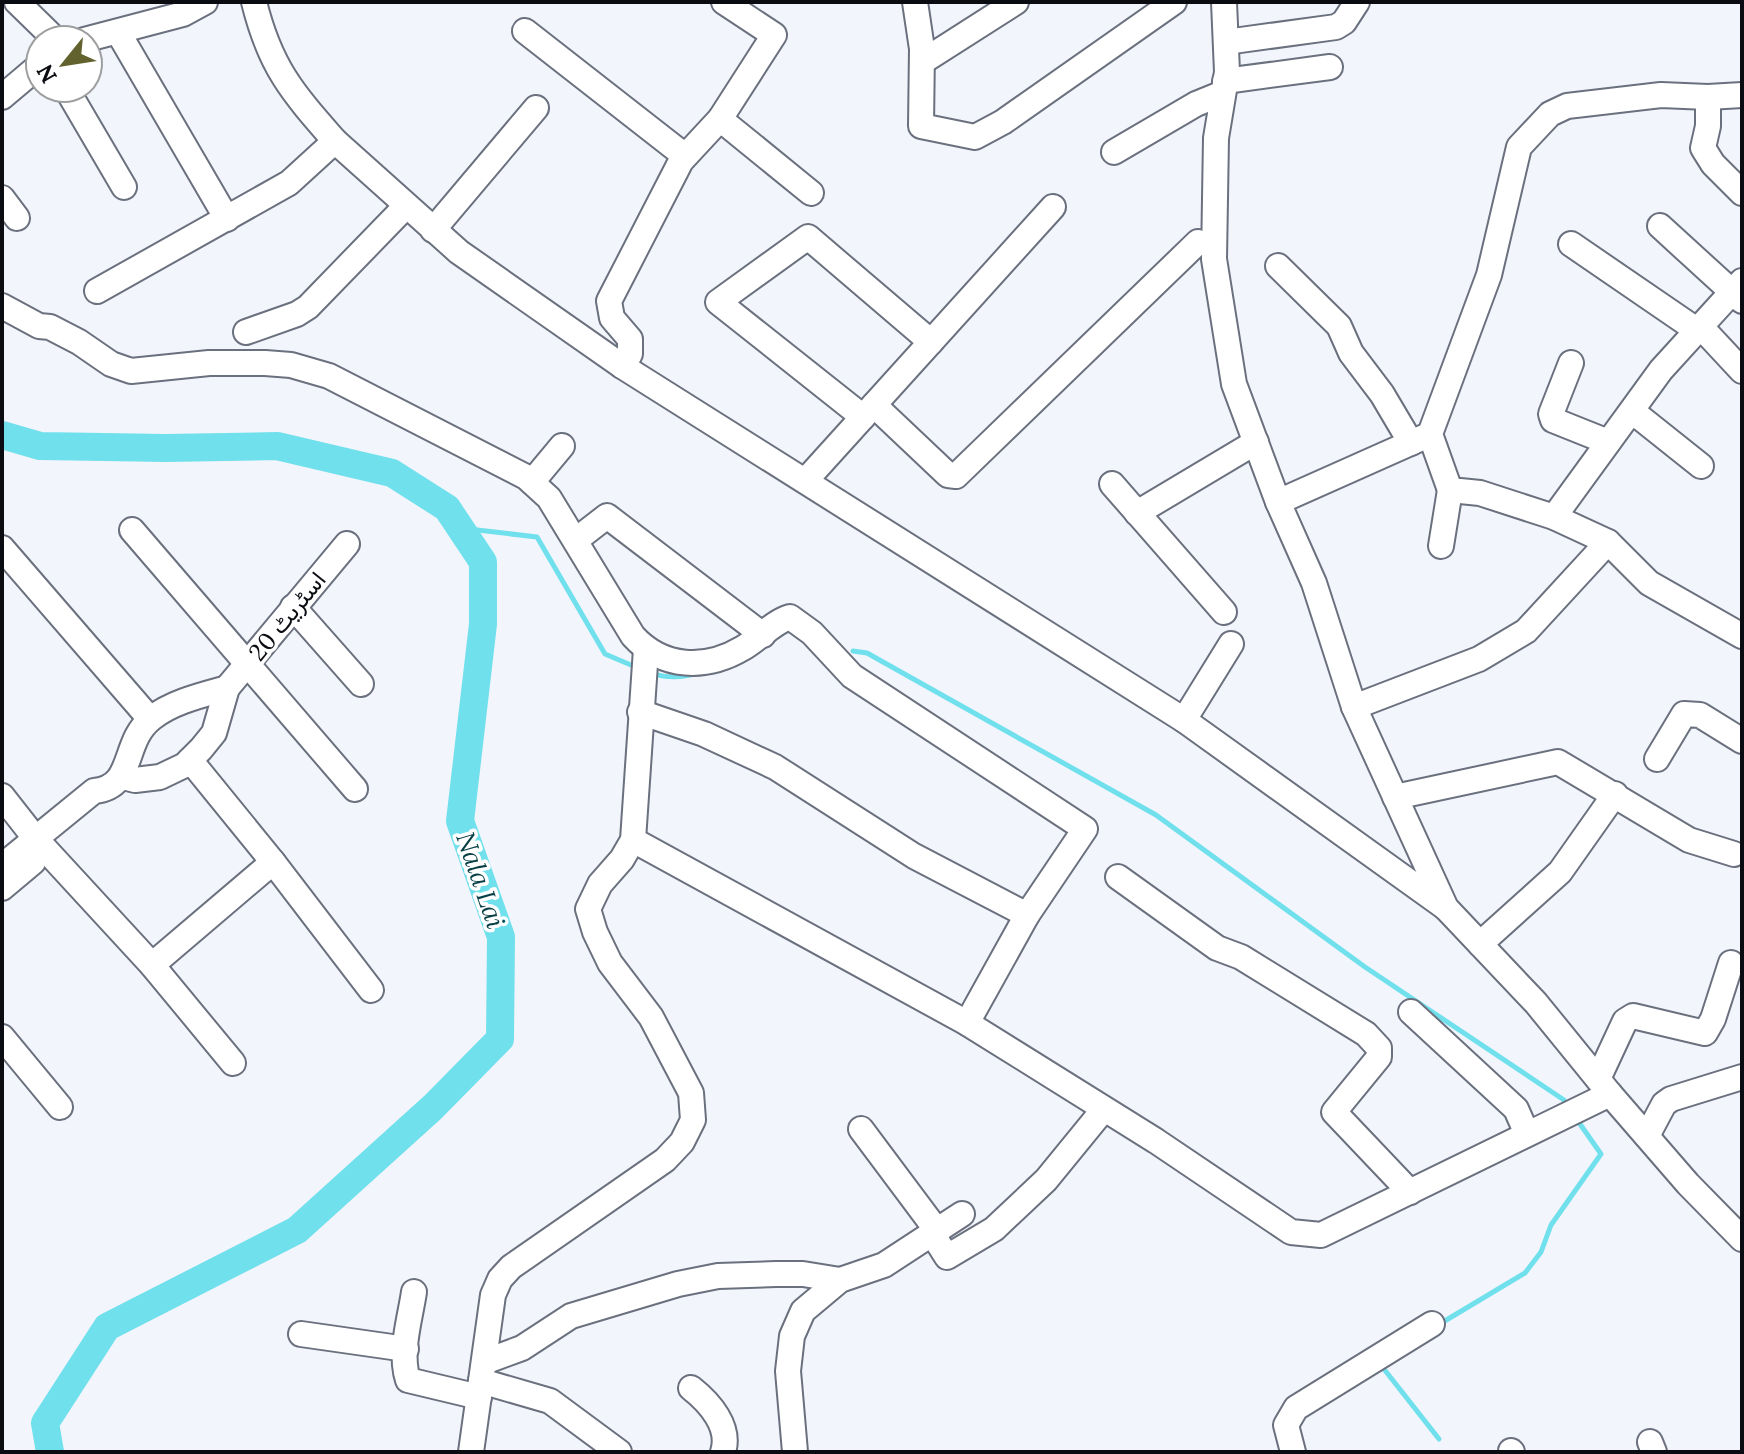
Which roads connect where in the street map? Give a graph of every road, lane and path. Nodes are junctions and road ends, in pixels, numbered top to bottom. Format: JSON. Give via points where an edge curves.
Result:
{"nodes":[{"id":1,"x":17,"y":2,"type":"edge"},
{"id":2,"x":205,"y":2,"type":"edge"},
{"id":3,"x":254,"y":2,"type":"edge"},
{"id":4,"x":724,"y":2,"type":"edge"},
{"id":5,"x":915,"y":2,"type":"edge"},
{"id":6,"x":1016,"y":2,"type":"edge"},
{"id":7,"x":1174,"y":2,"type":"edge"},
{"id":8,"x":1224,"y":2,"type":"edge"},
{"id":9,"x":1357,"y":2,"type":"edge"},
{"id":10,"x":40,"y":24,"type":"edge"},
{"id":11,"x":525,"y":31,"type":"dead end"},
{"id":12,"x":118,"y":32,"type":"junction"},
{"id":13,"x":104,"y":35,"type":"edge"},
{"id":14,"x":1226,"y":42,"type":"junction"},
{"id":15,"x":922,"y":62,"type":"junction"},
{"id":16,"x":1330,"y":67,"type":"dead end"},
{"id":17,"x":24,"y":78,"type":"edge"},
{"id":18,"x":1224,"y":87,"type":"junction"},
{"id":19,"x":1742,"y":95,"type":"edge"},
{"id":20,"x":2,"y":97,"type":"edge"},
{"id":21,"x":1708,"y":97,"type":"junction"},
{"id":22,"x":75,"y":104,"type":"edge"},
{"id":23,"x":536,"y":108,"type":"dead end"},
{"id":24,"x":720,"y":119,"type":"junction"},
{"id":25,"x":335,"y":141,"type":"junction"},
{"id":26,"x":1114,"y":152,"type":"dead end"},
{"id":27,"x":685,"y":156,"type":"junction"},
{"id":28,"x":124,"y":187,"type":"dead end"},
{"id":29,"x":811,"y":193,"type":"dead end"},
{"id":30,"x":1742,"y":193,"type":"edge"},
{"id":31,"x":2,"y":198,"type":"edge"},
{"id":32,"x":406,"y":206,"type":"junction"},
{"id":33,"x":1053,"y":207,"type":"dead end"},
{"id":34,"x":17,"y":218,"type":"dead end"},
{"id":35,"x":227,"y":219,"type":"junction"},
{"id":36,"x":1660,"y":226,"type":"dead end"},
{"id":37,"x":433,"y":230,"type":"junction"},
{"id":38,"x":1198,"y":242,"type":"dead end"},
{"id":39,"x":1571,"y":244,"type":"dead end"},
{"id":40,"x":1278,"y":266,"type":"dead end"},
{"id":41,"x":97,"y":291,"type":"dead end"},
{"id":42,"x":1739,"y":291,"type":"edge"},
{"id":43,"x":2,"y":306,"type":"edge"},
{"id":44,"x":1700,"y":329,"type":"junction"},
{"id":45,"x":246,"y":332,"type":"dead end"},
{"id":46,"x":931,"y":342,"type":"junction"},
{"id":47,"x":1571,"y":363,"type":"dead end"},
{"id":48,"x":622,"y":366,"type":"junction"},
{"id":49,"x":1742,"y":371,"type":"edge"},
{"id":50,"x":868,"y":411,"type":"junction"},
{"id":51,"x":1632,"y":411,"type":"junction"},
{"id":52,"x":1421,"y":438,"type":"junction"},
{"id":53,"x":1256,"y":442,"type":"junction"},
{"id":54,"x":1608,"y":442,"type":"junction"},
{"id":55,"x":562,"y":446,"type":"dead end"},
{"id":56,"x":1701,"y":466,"type":"dead end"},
{"id":57,"x":806,"y":480,"type":"junction"},
{"id":58,"x":532,"y":482,"type":"junction"},
{"id":59,"x":1112,"y":484,"type":"dead end"},
{"id":60,"x":1450,"y":490,"type":"junction"},
{"id":61,"x":1278,"y":502,"type":"junction"},
{"id":62,"x":1137,"y":513,"type":"junction"},
{"id":63,"x":1554,"y":517,"type":"junction"},
{"id":64,"x":132,"y":530,"type":"dead end"},
{"id":65,"x":576,"y":540,"type":"junction"},
{"id":66,"x":1608,"y":542,"type":"junction"},
{"id":67,"x":347,"y":544,"type":"dead end"},
{"id":68,"x":1441,"y":546,"type":"dead end"},
{"id":69,"x":2,"y":548,"type":"edge"},
{"id":70,"x":293,"y":607,"type":"junction"},
{"id":71,"x":1224,"y":612,"type":"dead end"},
{"id":72,"x":763,"y":635,"type":"junction"},
{"id":73,"x":1742,"y":636,"type":"edge"},
{"id":74,"x":1231,"y":644,"type":"dead end"},
{"id":75,"x":248,"y":664,"type":"junction"},
{"id":76,"x":644,"y":666,"type":"junction"},
{"id":77,"x":361,"y":684,"type":"dead end"},
{"id":78,"x":227,"y":688,"type":"junction"},
{"id":79,"x":1354,"y":707,"type":"junction"},
{"id":80,"x":640,"y":712,"type":"junction"},
{"id":81,"x":150,"y":719,"type":"junction"},
{"id":82,"x":1184,"y":720,"type":"junction"},
{"id":83,"x":1742,"y":741,"type":"edge"},
{"id":84,"x":1657,"y":759,"type":"dead end"},
{"id":85,"x":190,"y":760,"type":"junction"},
{"id":86,"x":115,"y":784,"type":"junction"},
{"id":87,"x":355,"y":789,"type":"dead end"},
{"id":88,"x":1615,"y":794,"type":"junction"},
{"id":89,"x":2,"y":796,"type":"edge"},
{"id":90,"x":1395,"y":797,"type":"junction"},
{"id":91,"x":633,"y":840,"type":"junction"},
{"id":92,"x":41,"y":844,"type":"junction"},
{"id":93,"x":1734,"y":854,"type":"dead end"},
{"id":94,"x":273,"y":862,"type":"junction"},
{"id":95,"x":2,"y":866,"type":"edge"},
{"id":96,"x":1118,"y":877,"type":"dead end"},
{"id":97,"x":2,"y":888,"type":"edge"},
{"id":98,"x":1446,"y":908,"type":"junction"},
{"id":99,"x":1027,"y":915,"type":"junction"},
{"id":100,"x":1480,"y":944,"type":"junction"},
{"id":101,"x":1731,"y":963,"type":"dead end"},
{"id":102,"x":152,"y":965,"type":"junction"},
{"id":103,"x":371,"y":990,"type":"dead end"},
{"id":104,"x":1411,"y":1012,"type":"dead end"},
{"id":105,"x":967,"y":1023,"type":"junction"},
{"id":106,"x":2,"y":1037,"type":"edge"},
{"id":107,"x":233,"y":1063,"type":"dead end"},
{"id":108,"x":1742,"y":1077,"type":"edge"},
{"id":109,"x":1604,"y":1087,"type":"junction"},
{"id":110,"x":60,"y":1107,"type":"dead end"},
{"id":111,"x":1104,"y":1109,"type":"junction"},
{"id":112,"x":861,"y":1129,"type":"dead end"},
{"id":113,"x":1527,"y":1134,"type":"junction"},
{"id":114,"x":1647,"y":1136,"type":"junction"},
{"id":115,"x":1410,"y":1192,"type":"junction"},
{"id":116,"x":962,"y":1214,"type":"dead end"},
{"id":117,"x":935,"y":1233,"type":"junction"},
{"id":118,"x":1742,"y":1239,"type":"edge"},
{"id":119,"x":840,"y":1280,"type":"junction"},
{"id":120,"x":414,"y":1292,"type":"dead end"},
{"id":121,"x":1432,"y":1324,"type":"dead end"},
{"id":122,"x":301,"y":1334,"type":"dead end"},
{"id":123,"x":406,"y":1349,"type":"junction"},
{"id":124,"x":481,"y":1380,"type":"junction"},
{"id":125,"x":691,"y":1388,"type":"dead end"},
{"id":126,"x":471,"y":1452,"type":"edge"},
{"id":127,"x":619,"y":1452,"type":"edge"},
{"id":128,"x":723,"y":1452,"type":"edge"},
{"id":129,"x":795,"y":1452,"type":"edge"},
{"id":130,"x":1293,"y":1452,"type":"edge"}],
"edges":[{"from":1,"to":10,"type":"street"},
{"from":2,"to":12,"type":"street","via":[[183,14]]},
{"from":3,"to":25,"type":"street","via":[[282,77]]},
{"from":4,"to":24,"type":"street","via":[[774,35]]},
{"from":5,"to":15,"type":"street"},
{"from":6,"to":15,"type":"street"},
{"from":7,"to":15,"type":"street","via":[[975,137],[921,126]]},
{"from":8,"to":14,"type":"street"},
{"from":9,"to":14,"type":"street","via":[[1336,27]]},
{"from":11,"to":27,"type":"street"},
{"from":12,"to":13,"type":"street"},
{"from":12,"to":35,"type":"street"},
{"from":14,"to":18,"type":"street"},
{"from":16,"to":18,"type":"street"},
{"from":17,"to":20,"type":"street"},
{"from":18,"to":26,"type":"street"},
{"from":18,"to":53,"type":"street","via":[[1216,138],[1214,259],[1234,384]]},
{"from":19,"to":21,"type":"street"},
{"from":21,"to":30,"type":"street","via":[[1703,148]]},
{"from":21,"to":52,"type":"street","via":[[1661,95],[1567,106],[1550,114],[1519,147],[1489,275]]},
{"from":22,"to":28,"type":"street"},
{"from":23,"to":37,"type":"street"},
{"from":24,"to":27,"type":"street"},
{"from":24,"to":29,"type":"street"},
{"from":25,"to":32,"type":"street"},
{"from":25,"to":35,"type":"street","via":[[289,183]]},
{"from":27,"to":48,"type":"street","via":[[609,301],[612,318],[630,339],[630,354]]},
{"from":31,"to":34,"type":"street"},
{"from":32,"to":37,"type":"street"},
{"from":32,"to":45,"type":"street","via":[[308,307]]},
{"from":33,"to":46,"type":"street"},
{"from":35,"to":41,"type":"street"},
{"from":36,"to":42,"type":"street"},
{"from":37,"to":48,"type":"street"},
{"from":38,"to":50,"type":"street","via":[[956,476]]},
{"from":39,"to":44,"type":"street"},
{"from":40,"to":52,"type":"street","via":[[1339,326],[1351,353]]},
{"from":42,"to":44,"type":"street"},
{"from":43,"to":58,"type":"street","via":[[131,371],[265,363],[329,376]]},
{"from":44,"to":49,"type":"street"},
{"from":44,"to":51,"type":"street"},
{"from":46,"to":50,"type":"street"},
{"from":46,"to":50,"type":"street","via":[[808,237],[718,302]]},
{"from":47,"to":54,"type":"street","via":[[1553,420]]},
{"from":48,"to":57,"type":"street"},
{"from":50,"to":57,"type":"street"},
{"from":51,"to":54,"type":"street"},
{"from":51,"to":56,"type":"street"},
{"from":52,"to":60,"type":"street"},
{"from":52,"to":61,"type":"street"},
{"from":53,"to":61,"type":"street"},
{"from":53,"to":62,"type":"street"},
{"from":54,"to":63,"type":"street"},
{"from":55,"to":58,"type":"street"},
{"from":57,"to":82,"type":"street"},
{"from":58,"to":65,"type":"street"},
{"from":59,"to":62,"type":"street"},
{"from":60,"to":63,"type":"street","via":[[1480,493]]},
{"from":60,"to":68,"type":"street"},
{"from":61,"to":79,"type":"street","via":[[1314,583]]},
{"from":62,"to":71,"type":"street"},
{"from":63,"to":66,"type":"street"},
{"from":64,"to":75,"type":"street"},
{"from":65,"to":72,"type":"street","via":[[607,516]]},
{"from":65,"to":76,"type":"street","via":[[633,636]]},
{"from":66,"to":73,"type":"street","via":[[1649,583]]},
{"from":66,"to":79,"type":"street","via":[[1526,631],[1479,659]]},
{"from":67,"to":70,"type":"street","name":"اسٹریٹ 20"},
{"from":69,"to":81,"type":"street"},
{"from":70,"to":75,"type":"street","name":"اسٹریٹ 20"},
{"from":70,"to":77,"type":"street"},
{"from":72,"to":76,"type":"street","via":[[700,664]]},
{"from":72,"to":99,"type":"street","via":[[790,617],[852,676],[1085,829]]},
{"from":74,"to":82,"type":"street"},
{"from":75,"to":78,"type":"street","name":"اسٹریٹ 20"},
{"from":75,"to":87,"type":"street"},
{"from":76,"to":80,"type":"street"},
{"from":78,"to":81,"type":"street"},
{"from":78,"to":85,"type":"street","name":"اسٹریٹ 20","via":[[214,733]]},
{"from":79,"to":90,"type":"street"},
{"from":80,"to":91,"type":"street"},
{"from":80,"to":99,"type":"street","via":[[775,767],[914,856]]},
{"from":81,"to":86,"type":"street","via":[[133,742]]},
{"from":82,"to":98,"type":"street"},
{"from":83,"to":84,"type":"street","via":[[1700,715],[1684,714]]},
{"from":85,"to":86,"type":"street","name":"اسٹریٹ 20","via":[[160,777]]},
{"from":85,"to":94,"type":"street"},
{"from":86,"to":92,"type":"street","name":"اسٹریٹ 20","via":[[94,791]]},
{"from":88,"to":90,"type":"street","via":[[1558,762]]},
{"from":88,"to":93,"type":"street","via":[[1689,840]]},
{"from":88,"to":100,"type":"street","via":[[1560,872]]},
{"from":89,"to":92,"type":"street"},
{"from":90,"to":98,"type":"street"},
{"from":91,"to":105,"type":"street"},
{"from":91,"to":124,"type":"street","via":[[588,909],[610,963],[651,1017],[691,1093],[693,1120],[665,1160],[500,1279]]},
{"from":92,"to":95,"type":"street","name":"اسٹریٹ 20"},
{"from":92,"to":97,"type":"street"},
{"from":92,"to":102,"type":"street"},
{"from":94,"to":102,"type":"street"},
{"from":94,"to":103,"type":"street"},
{"from":96,"to":115,"type":"street","via":[[1217,948],[1253,964],[1366,1034],[1379,1048],[1379,1057],[1334,1112]]},
{"from":98,"to":100,"type":"street"},
{"from":99,"to":105,"type":"street"},
{"from":100,"to":109,"type":"street"},
{"from":101,"to":109,"type":"street","via":[[1705,1033],[1633,1016],[1625,1021]]},
{"from":102,"to":107,"type":"street"},
{"from":104,"to":113,"type":"street","via":[[1516,1109]]},
{"from":105,"to":111,"type":"street"},
{"from":106,"to":110,"type":"street"},
{"from":108,"to":114,"type":"street","via":[[1671,1099]]},
{"from":109,"to":113,"type":"street"},
{"from":109,"to":114,"type":"street"},
{"from":111,"to":115,"type":"street","via":[[1291,1232],[1321,1235]]},
{"from":111,"to":117,"type":"street","via":[[1046,1180],[994,1229],[947,1257]]},
{"from":112,"to":117,"type":"street"},
{"from":113,"to":115,"type":"street"},
{"from":114,"to":118,"type":"street"},
{"from":116,"to":117,"type":"street"},
{"from":117,"to":119,"type":"street","via":[[884,1265]]},
{"from":119,"to":124,"type":"street","via":[[776,1274],[678,1284],[571,1316]]},
{"from":119,"to":129,"type":"street","via":[[803,1311],[792,1336],[788,1371]]},
{"from":120,"to":123,"type":"street"},
{"from":121,"to":130,"type":"street","via":[[1296,1408],[1286,1425]]},
{"from":122,"to":123,"type":"street"},
{"from":123,"to":124,"type":"street","via":[[408,1380]]},
{"from":124,"to":126,"type":"street"},
{"from":124,"to":127,"type":"street","via":[[550,1401]]},
{"from":125,"to":128,"type":"street","via":[[705,1399],[724,1430]]}]}
